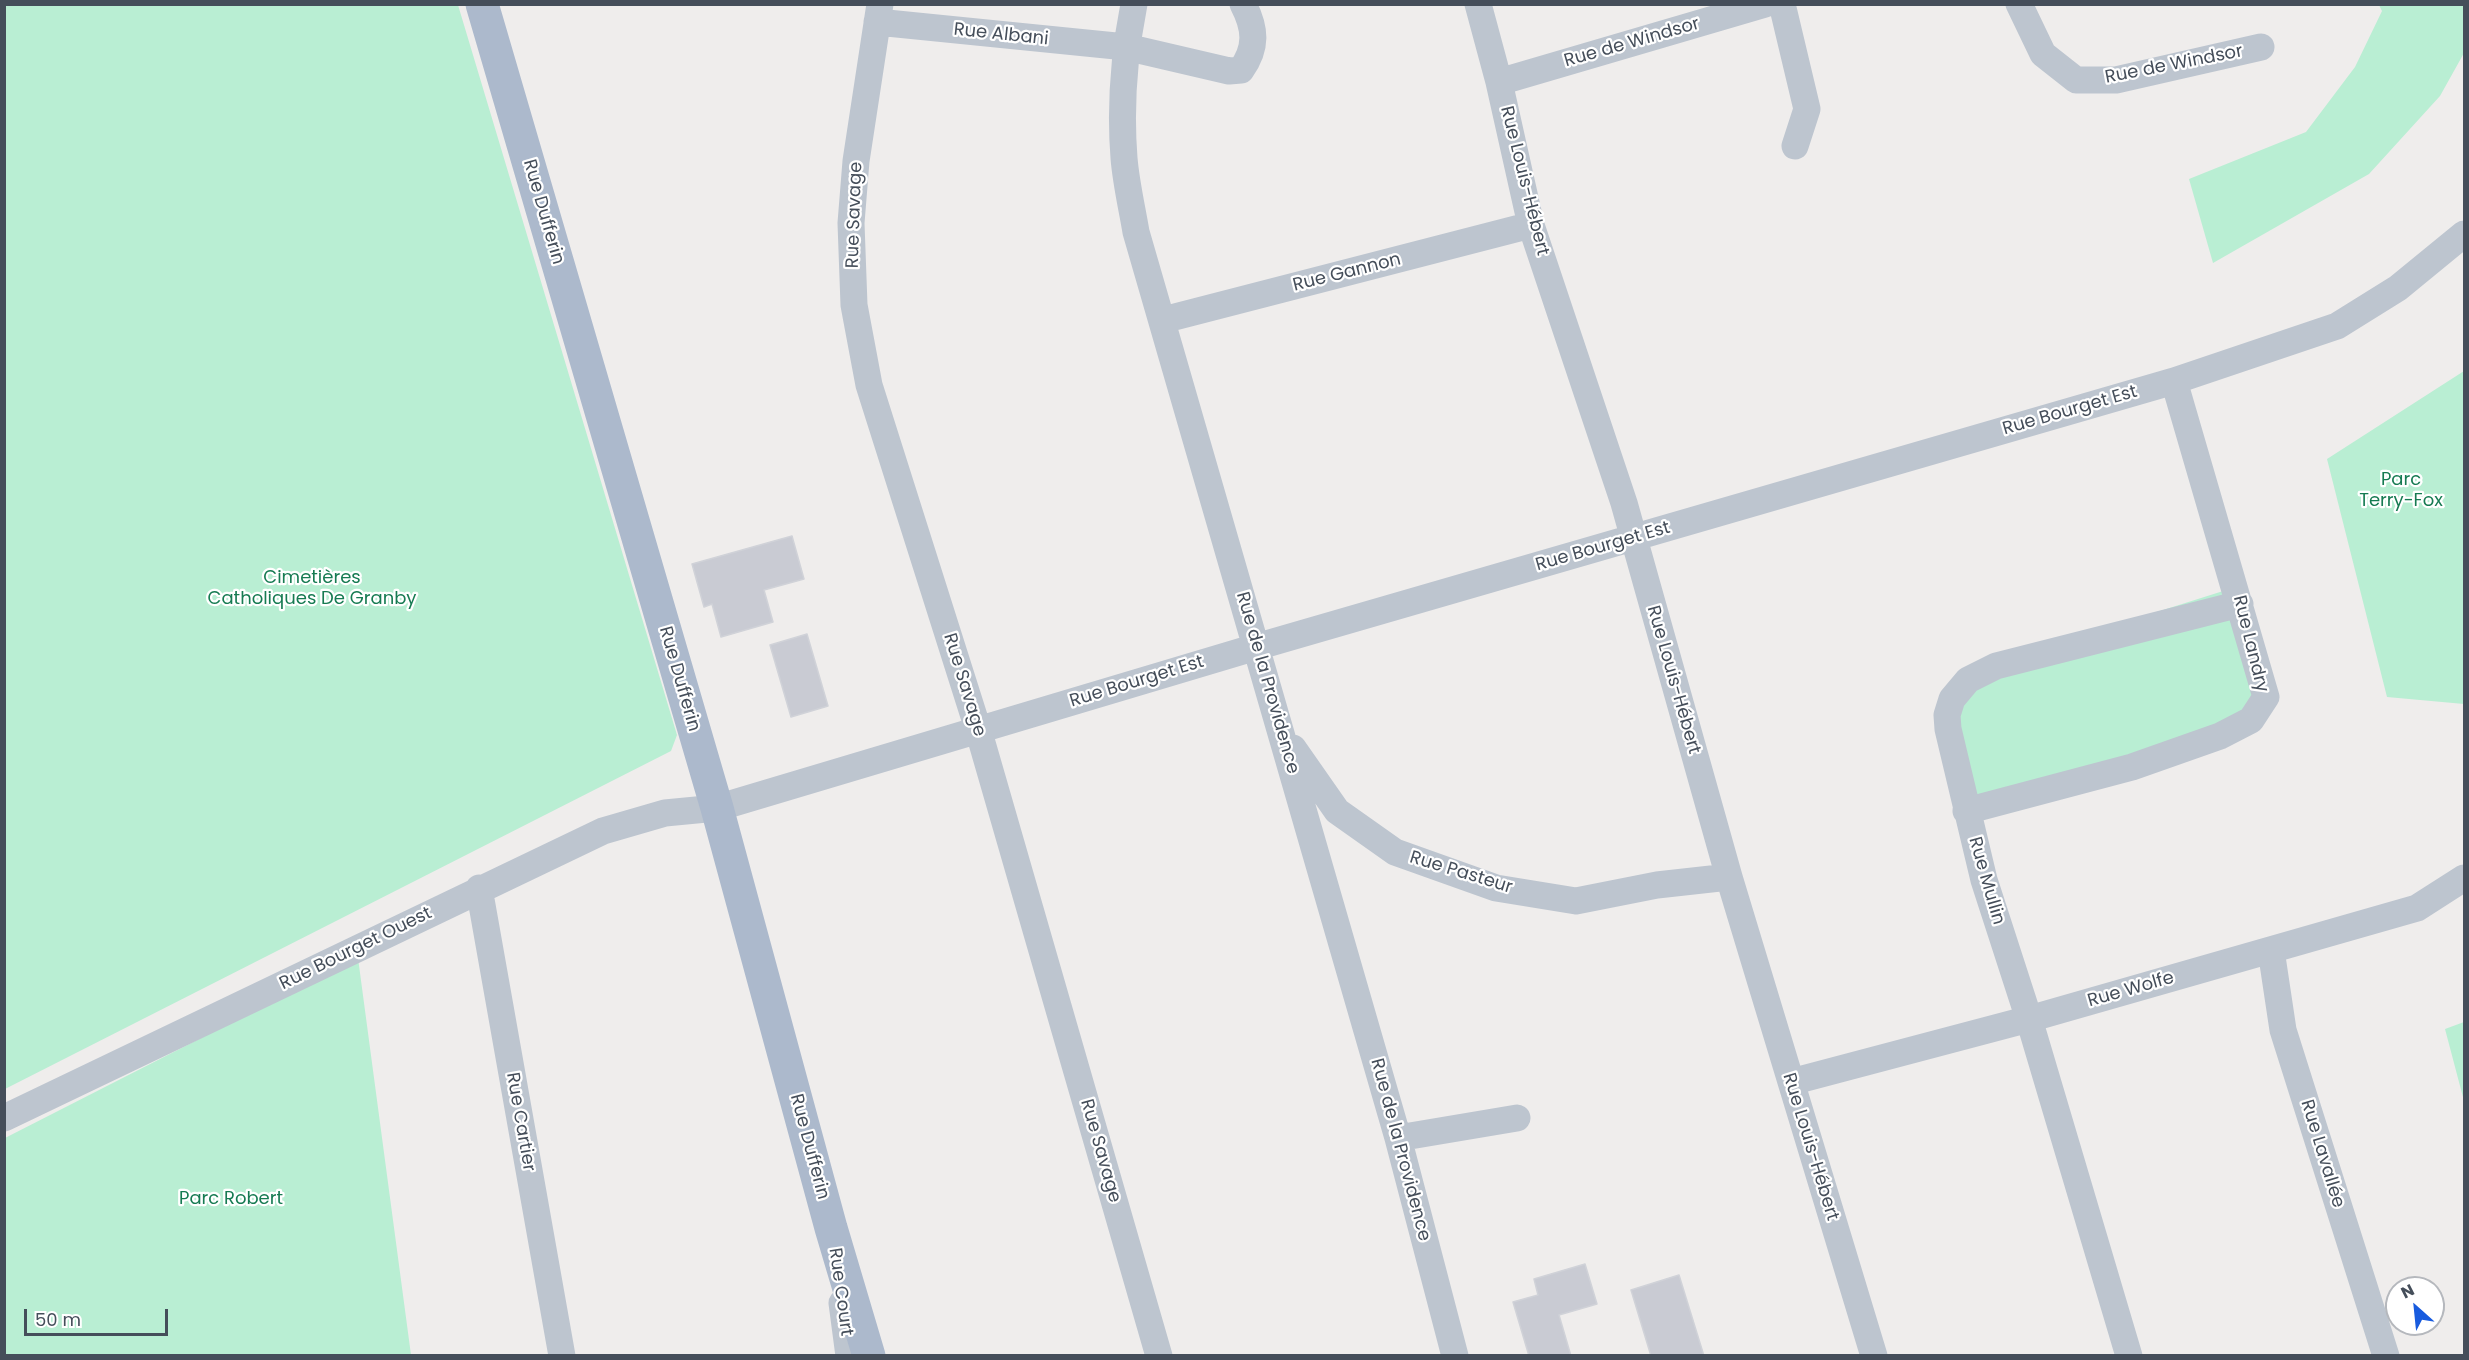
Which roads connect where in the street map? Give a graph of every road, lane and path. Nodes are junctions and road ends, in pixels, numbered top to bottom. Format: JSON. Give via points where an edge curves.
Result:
{"nodes":[{"id":1,"x":482,"y":4,"type":"edge"},
{"id":2,"x":1134,"y":4,"type":"edge"},
{"id":3,"x":1243,"y":4,"type":"edge"},
{"id":4,"x":1478,"y":4,"type":"edge"},
{"id":5,"x":1765,"y":4,"type":"edge"},
{"id":6,"x":1782,"y":4,"type":"edge"},
{"id":7,"x":2019,"y":4,"type":"edge"},
{"id":8,"x":879,"y":14,"type":"edge"},
{"id":9,"x":1126,"y":47,"type":"junction"},
{"id":10,"x":2260,"y":47,"type":"dead end"},
{"id":11,"x":1499,"y":82,"type":"junction"},
{"id":12,"x":1795,"y":146,"type":"dead end"},
{"id":13,"x":1531,"y":225,"type":"junction"},
{"id":14,"x":2464,"y":234,"type":"edge"},
{"id":15,"x":1163,"y":320,"type":"junction"},
{"id":16,"x":2174,"y":381,"type":"junction"},
{"id":17,"x":1633,"y":538,"type":"junction"},
{"id":18,"x":2240,"y":604,"type":"junction"},
{"id":19,"x":1256,"y":647,"type":"junction"},
{"id":20,"x":978,"y":729,"type":"junction"},
{"id":21,"x":1281,"y":731,"type":"junction"},
{"id":22,"x":717,"y":808,"type":"junction"},
{"id":23,"x":1966,"y":811,"type":"junction"},
{"id":24,"x":1729,"y":877,"type":"junction"},
{"id":25,"x":2464,"y":878,"type":"edge"},
{"id":26,"x":479,"y":888,"type":"junction"},
{"id":27,"x":2271,"y":950,"type":"junction"},
{"id":28,"x":2029,"y":1019,"type":"junction"},
{"id":29,"x":1791,"y":1082,"type":"junction"},
{"id":30,"x":4,"y":1118,"type":"edge"},
{"id":31,"x":1517,"y":1118,"type":"dead end"},
{"id":32,"x":1398,"y":1138,"type":"junction"},
{"id":33,"x":831,"y":1228,"type":"junction"},
{"id":34,"x":562,"y":1356,"type":"edge"},
{"id":35,"x":849,"y":1356,"type":"edge"},
{"id":36,"x":869,"y":1356,"type":"edge"},
{"id":37,"x":1159,"y":1356,"type":"edge"},
{"id":38,"x":1455,"y":1356,"type":"edge"},
{"id":39,"x":1874,"y":1356,"type":"edge"},
{"id":40,"x":2129,"y":1356,"type":"edge"},
{"id":41,"x":2386,"y":1356,"type":"edge"}],
"edges":[{"from":1,"to":22,"type":"main road","name":"Rue Dufferin"},
{"from":2,"to":9,"type":"street","name":"Rue de la Providence"},
{"from":3,"to":9,"type":"street","name":"Rue Albani","via":[[1254,35],[1253,50],[1241,70],[1229,71]]},
{"from":4,"to":11,"type":"street","name":"Rue Louis-Hébert"},
{"from":5,"to":11,"type":"street","name":"Rue de Windsor"},
{"from":6,"to":12,"type":"street","via":[[1807,109]]},
{"from":7,"to":10,"type":"street","name":"Rue de Windsor","via":[[2043,54],[2076,80],[2116,80]]},
{"from":8,"to":9,"type":"street","name":"Rue Albani"},
{"from":8,"to":20,"type":"street","name":"Rue Savage","via":[[856,161],[851,224],[854,304],[869,385]]},
{"from":9,"to":15,"type":"street","name":"Rue de la Providence","via":[[1124,158],[1136,232]]},
{"from":11,"to":13,"type":"street","name":"Rue Louis-Hébert"},
{"from":13,"to":15,"type":"street","name":"Rue Gannon"},
{"from":13,"to":17,"type":"street","name":"Rue Louis-Hébert"},
{"from":14,"to":16,"type":"street","name":"Rue Bourget Est","via":[[2398,288],[2337,326]]},
{"from":15,"to":19,"type":"street","name":"Rue de la Providence"},
{"from":16,"to":17,"type":"street","name":"Rue Bourget Est"},
{"from":16,"to":18,"type":"street","name":"Rue Landry"},
{"from":17,"to":19,"type":"street","name":"Rue Bourget Est"},
{"from":17,"to":24,"type":"street","name":"Rue Louis-Hébert"},
{"from":18,"to":23,"type":"street","name":"Rue Mullin","via":[[1996,666],[1968,680],[1952,699],[1947,715]]},
{"from":18,"to":23,"type":"street","name":"Rue Landry","via":[[2266,697],[2251,720],[2132,767]]},
{"from":19,"to":20,"type":"street","name":"Rue Bourget Est"},
{"from":19,"to":21,"type":"street","name":"Rue de la Providence"},
{"from":20,"to":22,"type":"street","name":"Rue Bourget Est"},
{"from":20,"to":37,"type":"street","name":"Rue Savage"},
{"from":21,"to":24,"type":"street","name":"Rue Pasteur","via":[[1337,811],[1395,852],[1496,888],[1576,900]]},
{"from":21,"to":32,"type":"street","name":"Rue de la Providence"},
{"from":22,"to":26,"type":"street","name":"Rue Bourget Ouest","via":[[665,813],[603,831]]},
{"from":22,"to":33,"type":"main road","name":"Rue Dufferin"},
{"from":23,"to":28,"type":"street","name":"Rue Mullin"},
{"from":24,"to":29,"type":"street","name":"Rue Louis-Hébert"},
{"from":25,"to":27,"type":"street","name":"Rue Wolfe","via":[[2416,908]]},
{"from":26,"to":30,"type":"street","name":"Rue Bourget Ouest"},
{"from":26,"to":34,"type":"street","name":"Rue Cartier"},
{"from":27,"to":28,"type":"street","name":"Rue Wolfe"},
{"from":27,"to":41,"type":"street","name":"Rue Lavallée","via":[[2283,1030]]},
{"from":28,"to":29,"type":"street","name":"Rue Wolfe"},
{"from":28,"to":40,"type":"street","name":"Rue Mullin"},
{"from":29,"to":39,"type":"street","name":"Rue Louis-Hébert"},
{"from":31,"to":32,"type":"street"},
{"from":32,"to":38,"type":"street","name":"Rue de la Providence"},
{"from":33,"to":35,"type":"street","name":"Rue Court"},
{"from":33,"to":36,"type":"main road","name":"Rue Dufferin"}]}
